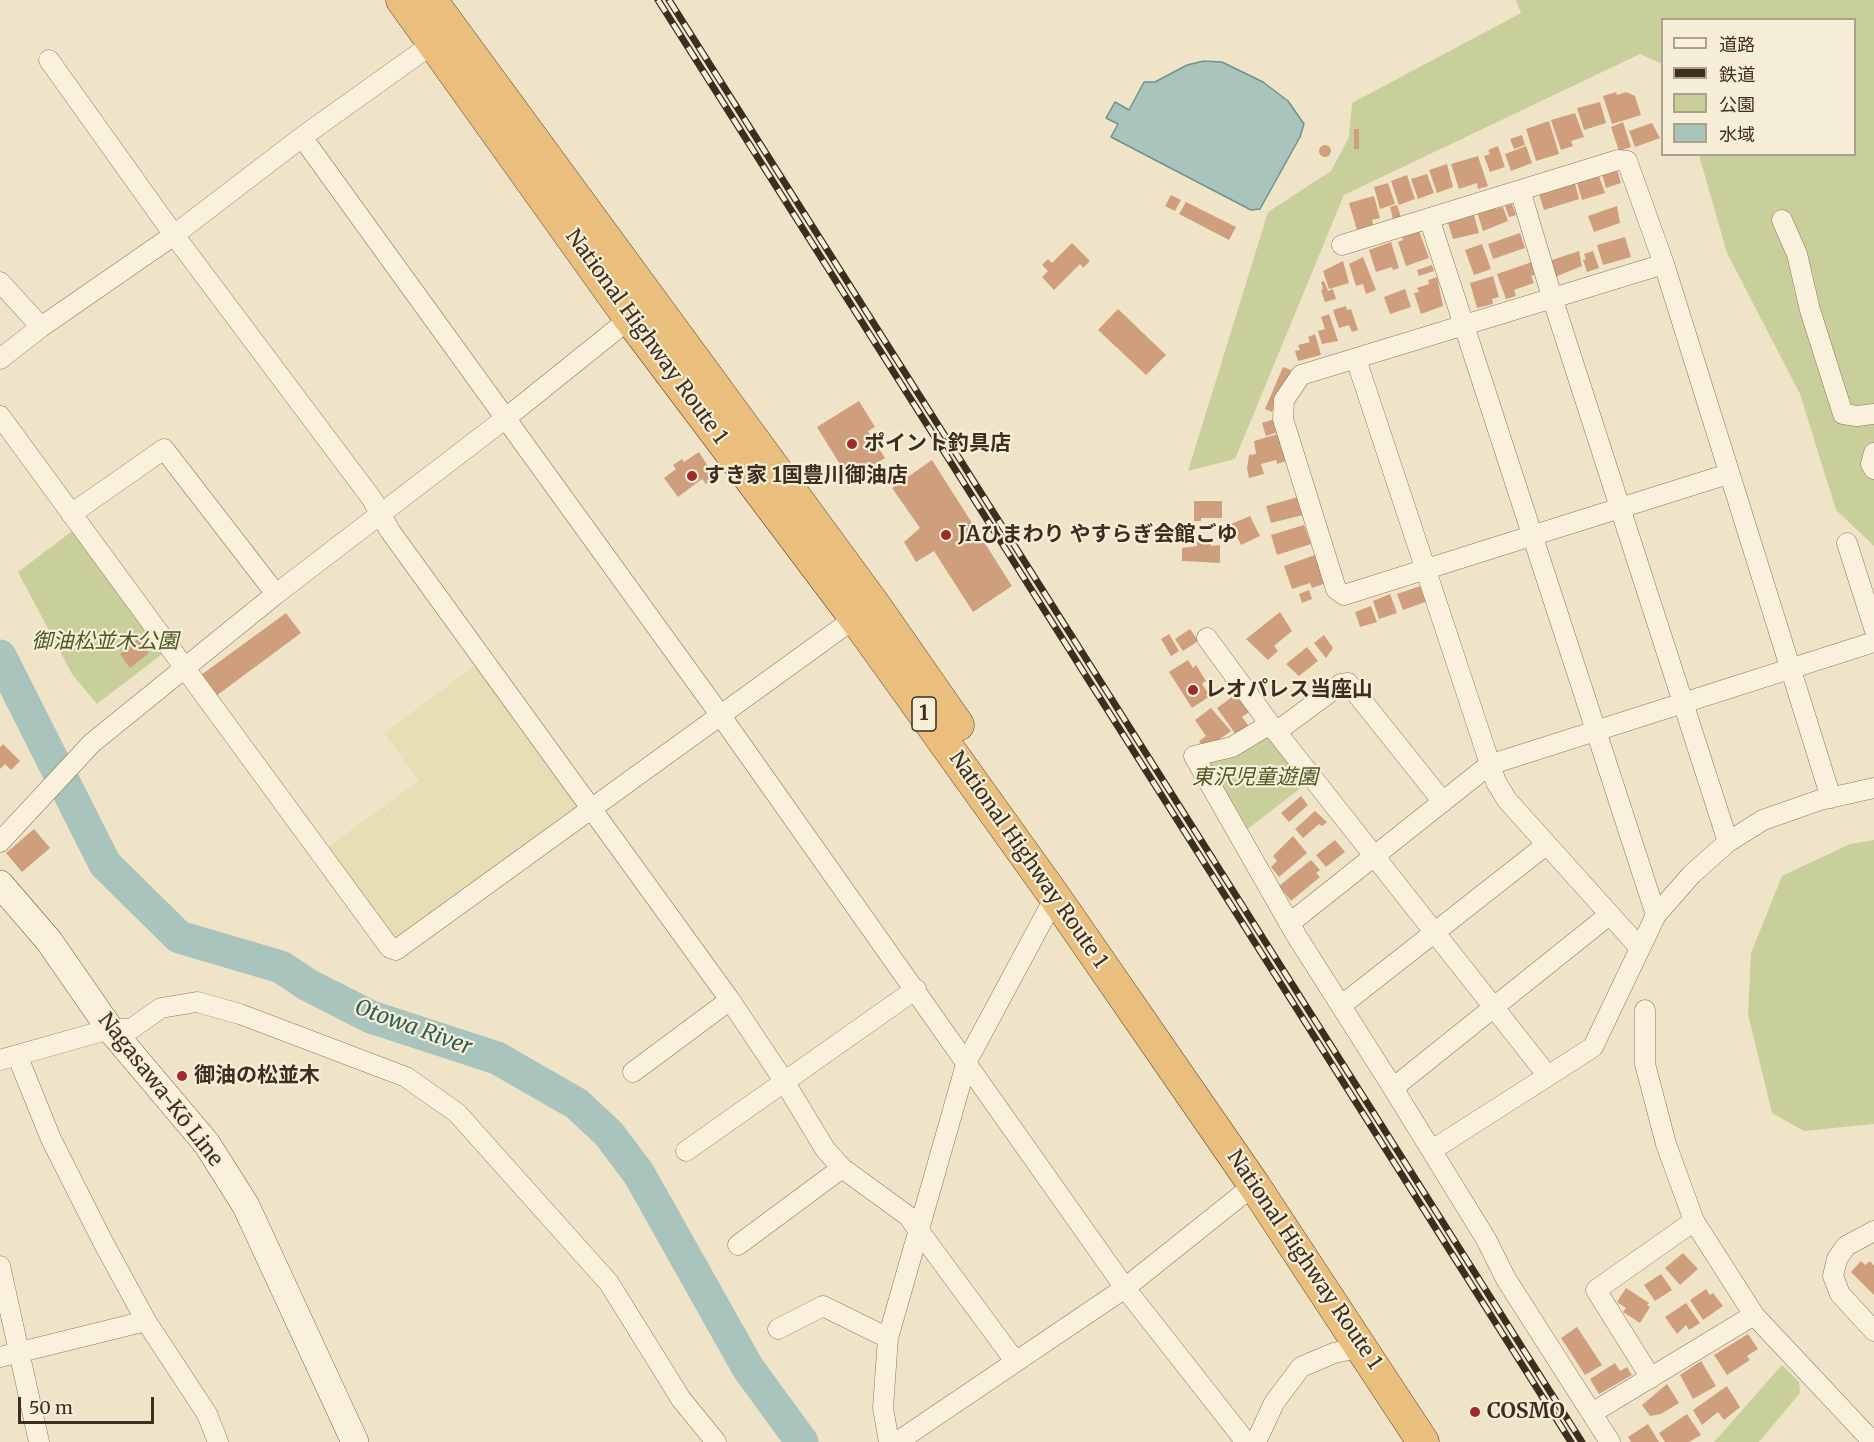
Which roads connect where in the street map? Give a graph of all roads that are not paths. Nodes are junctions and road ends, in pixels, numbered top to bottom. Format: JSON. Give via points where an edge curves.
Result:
{"nodes":[{"id":1,"x":402,"y":0,"type":"edge"},
{"id":2,"x":431,"y":0,"type":"edge"},
{"id":3,"x":435,"y":42,"type":"junction"},
{"id":4,"x":49,"y":60,"type":"dead end"},
{"id":5,"x":302,"y":137,"type":"junction"},
{"id":6,"x":1520,"y":190,"type":"junction"},
{"id":7,"x":1429,"y":218,"type":"junction"},
{"id":8,"x":1782,"y":220,"type":"dead end"},
{"id":9,"x":174,"y":235,"type":"junction"},
{"id":10,"x":1342,"y":245,"type":"dead end"},
{"id":11,"x":1664,"y":264,"type":"junction"},
{"id":12,"x":0,"y":282,"type":"edge"},
{"id":13,"x":1552,"y":297,"type":"junction"},
{"id":14,"x":641,"y":310,"type":"junction"},
{"id":15,"x":1466,"y":326,"type":"junction"},
{"id":16,"x":40,"y":327,"type":"junction"},
{"id":17,"x":0,"y":359,"type":"edge"},
{"id":18,"x":1356,"y":359,"type":"junction"},
{"id":19,"x":1874,"y":414,"type":"edge"},
{"id":20,"x":0,"y":416,"type":"edge"},
{"id":21,"x":506,"y":418,"type":"junction"},
{"id":22,"x":1874,"y":453,"type":"edge"},
{"id":23,"x":1874,"y":469,"type":"edge"},
{"id":24,"x":1728,"y":474,"type":"junction"},
{"id":25,"x":1621,"y":510,"type":"junction"},
{"id":26,"x":71,"y":514,"type":"junction"},
{"id":27,"x":380,"y":514,"type":"junction"},
{"id":28,"x":1533,"y":537,"type":"junction"},
{"id":29,"x":1847,"y":543,"type":"dead end"},
{"id":30,"x":1427,"y":568,"type":"junction"},
{"id":31,"x":276,"y":594,"type":"junction"},
{"id":32,"x":855,"y":618,"type":"junction"},
{"id":33,"x":1874,"y":628,"type":"edge"},
{"id":34,"x":1207,"y":638,"type":"dead end"},
{"id":35,"x":1874,"y":642,"type":"edge"},
{"id":36,"x":185,"y":666,"type":"junction"},
{"id":37,"x":1790,"y":670,"type":"junction"},
{"id":38,"x":1685,"y":704,"type":"junction"},
{"id":39,"x":721,"y":716,"type":"junction"},
{"id":40,"x":1273,"y":728,"type":"junction"},
{"id":41,"x":1595,"y":732,"type":"junction"},
{"id":42,"x":1489,"y":765,"type":"junction"},
{"id":43,"x":1874,"y":788,"type":"edge"},
{"id":44,"x":1831,"y":798,"type":"junction"},
{"id":45,"x":1443,"y":802,"type":"junction"},
{"id":46,"x":593,"y":809,"type":"junction"},
{"id":47,"x":0,"y":842,"type":"edge"},
{"id":48,"x":1728,"y":842,"type":"junction"},
{"id":49,"x":1546,"y":845,"type":"junction"},
{"id":50,"x":1376,"y":857,"type":"junction"},
{"id":51,"x":0,"y":884,"type":"edge"},
{"id":52,"x":1055,"y":897,"type":"junction"},
{"id":53,"x":1609,"y":915,"type":"junction"},
{"id":54,"x":1656,"y":915,"type":"junction"},
{"id":55,"x":1290,"y":923,"type":"junction"},
{"id":56,"x":1435,"y":932,"type":"junction"},
{"id":57,"x":1640,"y":948,"type":"junction"},
{"id":58,"x":916,"y":989,"type":"junction"},
{"id":59,"x":730,"y":1000,"type":"junction"},
{"id":60,"x":1342,"y":1005,"type":"junction"},
{"id":61,"x":1493,"y":1006,"type":"junction"},
{"id":62,"x":1645,"y":1010,"type":"dead end"},
{"id":63,"x":110,"y":1029,"type":"junction"},
{"id":64,"x":8,"y":1058,"type":"edge"},
{"id":65,"x":967,"y":1060,"type":"junction"},
{"id":66,"x":633,"y":1072,"type":"dead end"},
{"id":67,"x":1548,"y":1076,"type":"junction"},
{"id":68,"x":784,"y":1081,"type":"junction"},
{"id":69,"x":1393,"y":1088,"type":"junction"},
{"id":70,"x":1432,"y":1150,"type":"junction"},
{"id":71,"x":686,"y":1151,"type":"dead end"},
{"id":72,"x":842,"y":1168,"type":"junction"},
{"id":73,"x":1254,"y":1185,"type":"junction"},
{"id":74,"x":1694,"y":1221,"type":"junction"},
{"id":75,"x":918,"y":1231,"type":"junction"},
{"id":76,"x":1874,"y":1231,"type":"edge"},
{"id":77,"x":738,"y":1245,"type":"dead end"},
{"id":78,"x":0,"y":1266,"type":"edge"},
{"id":79,"x":1125,"y":1288,"type":"junction"},
{"id":80,"x":1754,"y":1315,"type":"junction"},
{"id":81,"x":146,"y":1321,"type":"junction"},
{"id":82,"x":778,"y":1329,"type":"dead end"},
{"id":83,"x":1874,"y":1331,"type":"edge"},
{"id":84,"x":888,"y":1338,"type":"junction"},
{"id":85,"x":1363,"y":1347,"type":"junction"},
{"id":86,"x":10,"y":1355,"type":"edge"},
{"id":87,"x":1015,"y":1362,"type":"junction"},
{"id":88,"x":1651,"y":1378,"type":"junction"},
{"id":89,"x":1592,"y":1413,"type":"junction"},
{"id":90,"x":39,"y":1442,"type":"edge"},
{"id":91,"x":218,"y":1442,"type":"edge"},
{"id":92,"x":355,"y":1442,"type":"edge"},
{"id":93,"x":717,"y":1442,"type":"edge"},
{"id":94,"x":889,"y":1442,"type":"edge"},
{"id":95,"x":897,"y":1442,"type":"edge"},
{"id":96,"x":1246,"y":1442,"type":"edge"},
{"id":97,"x":1256,"y":1442,"type":"edge"},
{"id":98,"x":1424,"y":1442,"type":"edge"},
{"id":99,"x":1440,"y":1442,"type":"edge"},
{"id":100,"x":1610,"y":1442,"type":"edge"},
{"id":101,"x":1874,"y":1442,"type":"edge"}],
"edges":[{"from":1,"to":3,"type":"highway","name":"National Highway Route 1","number":"1"},
{"from":2,"to":14,"type":"highway","name":"National Highway Route 1","number":"1"},
{"from":3,"to":5,"type":"street"},
{"from":3,"to":14,"type":"highway","name":"National Highway Route 1","number":"1"},
{"from":4,"to":9,"type":"street"},
{"from":5,"to":9,"type":"street"},
{"from":5,"to":21,"type":"street"},
{"from":6,"to":7,"type":"street"},
{"from":6,"to":11,"type":"street","via":[[1624,160],[1630,165]]},
{"from":6,"to":13,"type":"street"},
{"from":7,"to":10,"type":"street"},
{"from":7,"to":15,"type":"street"},
{"from":8,"to":19,"type":"street","via":[[1797,254],[1843,414]]},
{"from":9,"to":16,"type":"street"},
{"from":9,"to":27,"type":"street"},
{"from":11,"to":13,"type":"street"},
{"from":11,"to":24,"type":"street"},
{"from":12,"to":16,"type":"street"},
{"from":13,"to":15,"type":"street"},
{"from":13,"to":25,"type":"street"},
{"from":14,"to":21,"type":"street"},
{"from":14,"to":32,"type":"highway","name":"National Highway Route 1","number":"1"},
{"from":14,"to":99,"type":"highway","name":"National Highway Route 1","number":"1","via":[[873,603],[1249,1145]]},
{"from":15,"to":18,"type":"street"},
{"from":15,"to":28,"type":"street"},
{"from":16,"to":17,"type":"street"},
{"from":18,"to":30,"type":"street"},
{"from":18,"to":30,"type":"street","via":[[1301,375],[1284,400],[1283,419],[1336,589],[1344,595]]},
{"from":20,"to":26,"type":"street"},
{"from":21,"to":27,"type":"street"},
{"from":21,"to":39,"type":"street"},
{"from":22,"to":23,"type":"street"},
{"from":24,"to":25,"type":"street"},
{"from":24,"to":37,"type":"street"},
{"from":25,"to":28,"type":"street"},
{"from":25,"to":38,"type":"street"},
{"from":26,"to":31,"type":"street","via":[[164,449]]},
{"from":26,"to":36,"type":"street"},
{"from":27,"to":31,"type":"street"},
{"from":27,"to":46,"type":"street"},
{"from":28,"to":30,"type":"street"},
{"from":28,"to":41,"type":"street"},
{"from":29,"to":33,"type":"street"},
{"from":30,"to":42,"type":"street"},
{"from":31,"to":36,"type":"street"},
{"from":32,"to":39,"type":"street"},
{"from":32,"to":52,"type":"highway","name":"National Highway Route 1","number":"1"},
{"from":34,"to":40,"type":"street"},
{"from":35,"to":37,"type":"street"},
{"from":36,"to":46,"type":"street","via":[[390,948],[396,950]]},
{"from":36,"to":47,"type":"street","via":[[92,743]]},
{"from":37,"to":38,"type":"street"},
{"from":37,"to":44,"type":"street"},
{"from":38,"to":41,"type":"street"},
{"from":38,"to":48,"type":"street"},
{"from":39,"to":46,"type":"street"},
{"from":39,"to":58,"type":"street"},
{"from":40,"to":45,"type":"street","via":[[1348,683]]},
{"from":40,"to":50,"type":"street"},
{"from":40,"to":55,"type":"street","via":[[1233,747],[1194,756]]},
{"from":41,"to":42,"type":"street"},
{"from":41,"to":54,"type":"street"},
{"from":42,"to":45,"type":"street"},
{"from":42,"to":49,"type":"street","via":[[1507,800]]},
{"from":43,"to":44,"type":"street"},
{"from":44,"to":48,"type":"street","via":[[1763,820]]},
{"from":45,"to":50,"type":"street"},
{"from":46,"to":59,"type":"street"},
{"from":48,"to":54,"type":"street","via":[[1692,874]]},
{"from":49,"to":53,"type":"street"},
{"from":49,"to":56,"type":"street"},
{"from":50,"to":55,"type":"street"},
{"from":50,"to":56,"type":"street"},
{"from":51,"to":63,"type":"main road","name":"Nagasawa-Kō Line","via":[[49,941]]},
{"from":52,"to":65,"type":"street"},
{"from":52,"to":73,"type":"highway","name":"National Highway Route 1","number":"1"},
{"from":53,"to":57,"type":"street"},
{"from":53,"to":61,"type":"street"},
{"from":54,"to":57,"type":"street"},
{"from":55,"to":60,"type":"street"},
{"from":56,"to":60,"type":"street"},
{"from":56,"to":61,"type":"street"},
{"from":57,"to":67,"type":"street","via":[[1598,1040],[1586,1054]]},
{"from":58,"to":65,"type":"street"},
{"from":58,"to":68,"type":"street"},
{"from":59,"to":66,"type":"street"},
{"from":59,"to":68,"type":"street"},
{"from":60,"to":69,"type":"street"},
{"from":61,"to":67,"type":"street"},
{"from":61,"to":69,"type":"street"},
{"from":62,"to":74,"type":"street","via":[[1645,1064],[1666,1144]]},
{"from":63,"to":64,"type":"street"},
{"from":63,"to":92,"type":"main road","name":"Nagasawa-Kō Line","via":[[207,1144],[246,1206]]},
{"from":63,"to":93,"type":"street","via":[[131,1029],[160,1008],[197,1002],[240,1014],[406,1077],[458,1113],[609,1283],[681,1399]]},
{"from":64,"to":81,"type":"street"},
{"from":65,"to":75,"type":"street"},
{"from":65,"to":79,"type":"street"},
{"from":67,"to":70,"type":"street"},
{"from":68,"to":71,"type":"street"},
{"from":68,"to":72,"type":"street","via":[[825,1149]]},
{"from":69,"to":70,"type":"street"},
{"from":70,"to":89,"type":"street","via":[[1506,1279]]},
{"from":72,"to":75,"type":"street","via":[[909,1216]]},
{"from":72,"to":77,"type":"street"},
{"from":73,"to":79,"type":"street"},
{"from":73,"to":85,"type":"highway","name":"National Highway Route 1","number":"1"},
{"from":74,"to":80,"type":"street"},
{"from":74,"to":88,"type":"street","via":[[1596,1290]]},
{"from":75,"to":84,"type":"street"},
{"from":75,"to":87,"type":"street"},
{"from":76,"to":83,"type":"street","via":[[1846,1246],[1837,1259],[1833,1276],[1840,1294]]},
{"from":78,"to":86,"type":"street"},
{"from":79,"to":87,"type":"street"},
{"from":79,"to":96,"type":"street"},
{"from":80,"to":88,"type":"street"},
{"from":80,"to":101,"type":"street"},
{"from":81,"to":86,"type":"street"},
{"from":81,"to":91,"type":"street","via":[[207,1414]]},
{"from":82,"to":84,"type":"street","via":[[823,1306]]},
{"from":84,"to":94,"type":"street","via":[[883,1408]]},
{"from":85,"to":97,"type":"street","via":[[1334,1353],[1301,1367],[1274,1403]]},
{"from":85,"to":98,"type":"highway","name":"National Highway Route 1","number":"1"},
{"from":86,"to":90,"type":"street"},
{"from":87,"to":95,"type":"street"},
{"from":88,"to":89,"type":"street"},
{"from":89,"to":100,"type":"street"}]}
